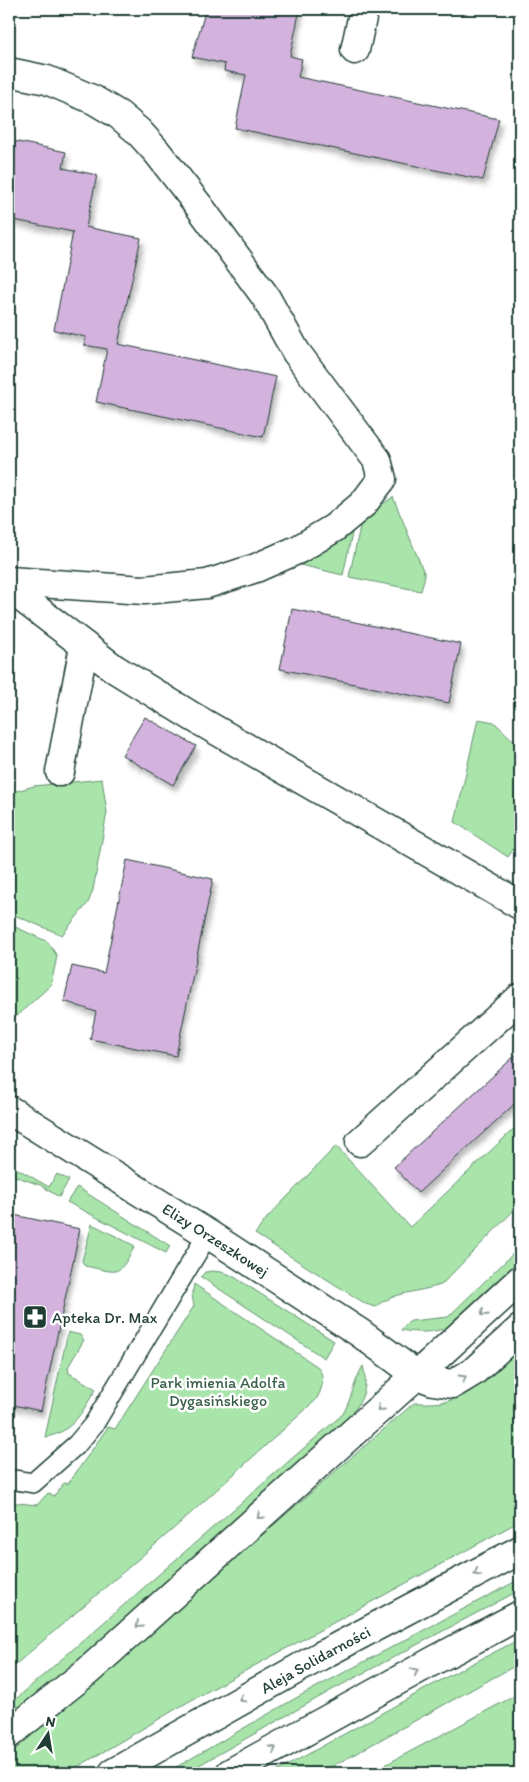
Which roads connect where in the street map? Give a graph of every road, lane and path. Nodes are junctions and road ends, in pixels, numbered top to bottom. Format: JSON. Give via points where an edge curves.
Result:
{"nodes":[{"id":1,"x":364,"y":9,"type":"edge"},
{"id":2,"x":355,"y":50,"type":"dead end"},
{"id":3,"x":9,"y":72,"type":"edge"},
{"id":4,"x":9,"y":581,"type":"edge"},
{"id":5,"x":9,"y":588,"type":"edge"},
{"id":6,"x":84,"y":646,"type":"junction"},
{"id":7,"x":60,"y":772,"type":"dead end"},
{"id":8,"x":520,"y":905,"type":"edge"},
{"id":9,"x":520,"y":998,"type":"edge"},
{"id":10,"x":9,"y":1110,"type":"edge"},
{"id":11,"x":360,"y":1142,"type":"dead end"},
{"id":12,"x":208,"y":1234,"type":"junction"},
{"id":13,"x":520,"y":1280,"type":"edge"},
{"id":14,"x":520,"y":1329,"type":"edge"},
{"id":15,"x":417,"y":1375,"type":"junction"},
{"id":16,"x":9,"y":1479,"type":"edge"},
{"id":17,"x":520,"y":1550,"type":"edge"},
{"id":18,"x":520,"y":1615,"type":"edge"},
{"id":19,"x":9,"y":1734,"type":"edge"},
{"id":20,"x":113,"y":1773,"type":"edge"},
{"id":21,"x":230,"y":1773,"type":"edge"}],
"edges":[{"from":1,"to":2,"type":"street"},
{"from":3,"to":4,"type":"street","via":[[47,80],[94,100],[138,131],[199,206],[264,296],[296,352],[378,460],[382,479],[363,504],[334,528],[256,568],[207,584],[144,590]]},
{"from":5,"to":6,"type":"street"},
{"from":6,"to":7,"type":"street"},
{"from":6,"to":8,"type":"street","via":[[193,716]]},
{"from":9,"to":11,"type":"street"},
{"from":10,"to":12,"type":"street","name":"Elizy Orzeszkowej"},
{"from":12,"to":15,"type":"street","name":"Elizy Orzeszkowej","via":[[360,1332]]},
{"from":12,"to":16,"type":"lane","via":[[94,1424],[77,1444],[33,1483]]},
{"from":13,"to":15,"type":"street","one_way":true},
{"from":15,"to":14,"type":"street","one_way":true,"via":[[453,1384],[473,1372]]},
{"from":15,"to":19,"type":"street","one_way":true,"via":[[95,1664]]},
{"from":17,"to":20,"type":"street","name":"Aleja Solidarności","one_way":true,"via":[[314,1659]]},
{"from":21,"to":18,"type":"street","one_way":true}]}
